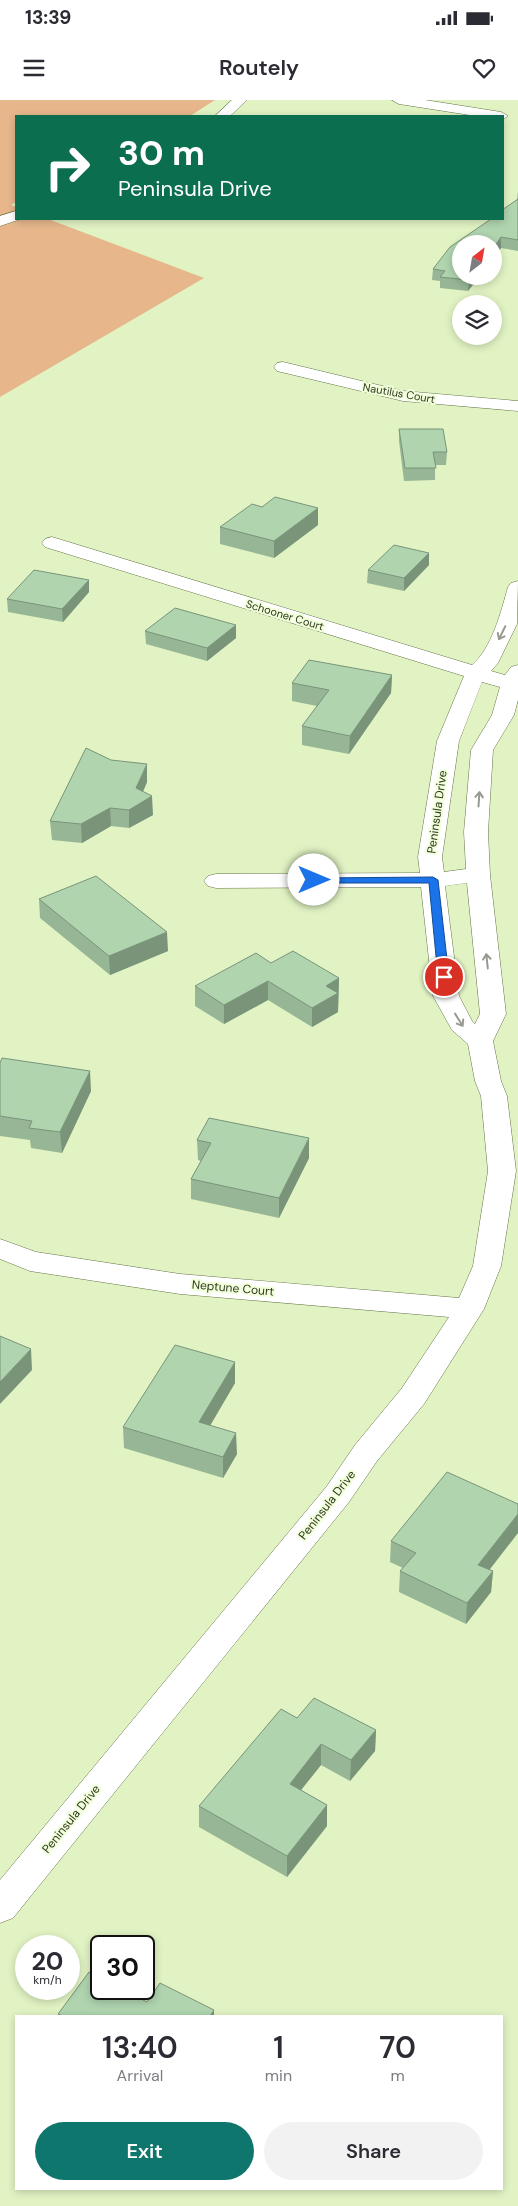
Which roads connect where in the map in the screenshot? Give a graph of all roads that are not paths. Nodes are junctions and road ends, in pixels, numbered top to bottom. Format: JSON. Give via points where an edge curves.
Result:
{"nodes":[{"id":1,"x":240,"y":100,"type":"edge"},
{"id":2,"x":399,"y":100,"type":"edge"},
{"id":3,"x":223,"y":115,"type":"edge"},
{"id":4,"x":496,"y":115,"type":"edge"},
{"id":5,"x":504,"y":116,"type":"edge"},
{"id":6,"x":518,"y":119,"type":"edge"},
{"id":7,"x":15,"y":216,"type":"edge"},
{"id":8,"x":0,"y":222,"type":"edge"},
{"id":9,"x":283,"y":367,"type":"dead end"},
{"id":10,"x":518,"y":406,"type":"edge"},
{"id":11,"x":52,"y":543,"type":"dead end"},
{"id":12,"x":518,"y":587,"type":"edge"},
{"id":13,"x":476,"y":674,"type":"junction"},
{"id":14,"x":516,"y":680,"type":"edge"},
{"id":15,"x":478,"y":875,"type":"junction"},
{"id":16,"x":433,"y":880,"type":"junction"},
{"id":17,"x":216,"y":881,"type":"dead end"},
{"id":18,"x":480,"y":1041,"type":"junction"},
{"id":19,"x":0,"y":1248,"type":"edge"},
{"id":20,"x":469,"y":1309,"type":"junction"},
{"id":21,"x":0,"y":1907,"type":"edge"}],
"edges":[{"from":1,"to":3,"type":"street"},
{"from":2,"to":4,"type":"street"},
{"from":5,"to":6,"type":"street"},
{"from":7,"to":8,"type":"street"},
{"from":9,"to":10,"type":"street","name":"Nautilus Court","via":[[402,396]]},
{"from":11,"to":13,"type":"street","name":"Schooner Court"},
{"from":12,"to":13,"type":"street","name":"Peninsula Drive","one_way":true,"via":[[506,624],[487,663]]},
{"from":13,"to":14,"type":"street","name":"Schooner Court"},
{"from":13,"to":16,"type":"street","name":"Peninsula Drive","via":[[448,741],[430,858]]},
{"from":15,"to":14,"type":"street","one_way":true,"via":[[476,832],[482,750],[503,715]]},
{"from":15,"to":16,"type":"street"},
{"from":18,"to":15,"type":"street","one_way":true,"via":[[493,1014]]},
{"from":16,"to":17,"type":"street"},
{"from":16,"to":18,"type":"street","name":"Peninsula Drive","one_way":true,"via":[[446,996],[461,1025]]},
{"from":18,"to":20,"type":"street","name":"Peninsula Drive","via":[[494,1096],[502,1171],[487,1266]]},
{"from":19,"to":20,"type":"street","name":"Neptune Court","via":[[30,1261],[180,1284]]},
{"from":20,"to":21,"type":"street","name":"Peninsula Drive","via":[[413,1396],[366,1453],[338,1494]]}]}
